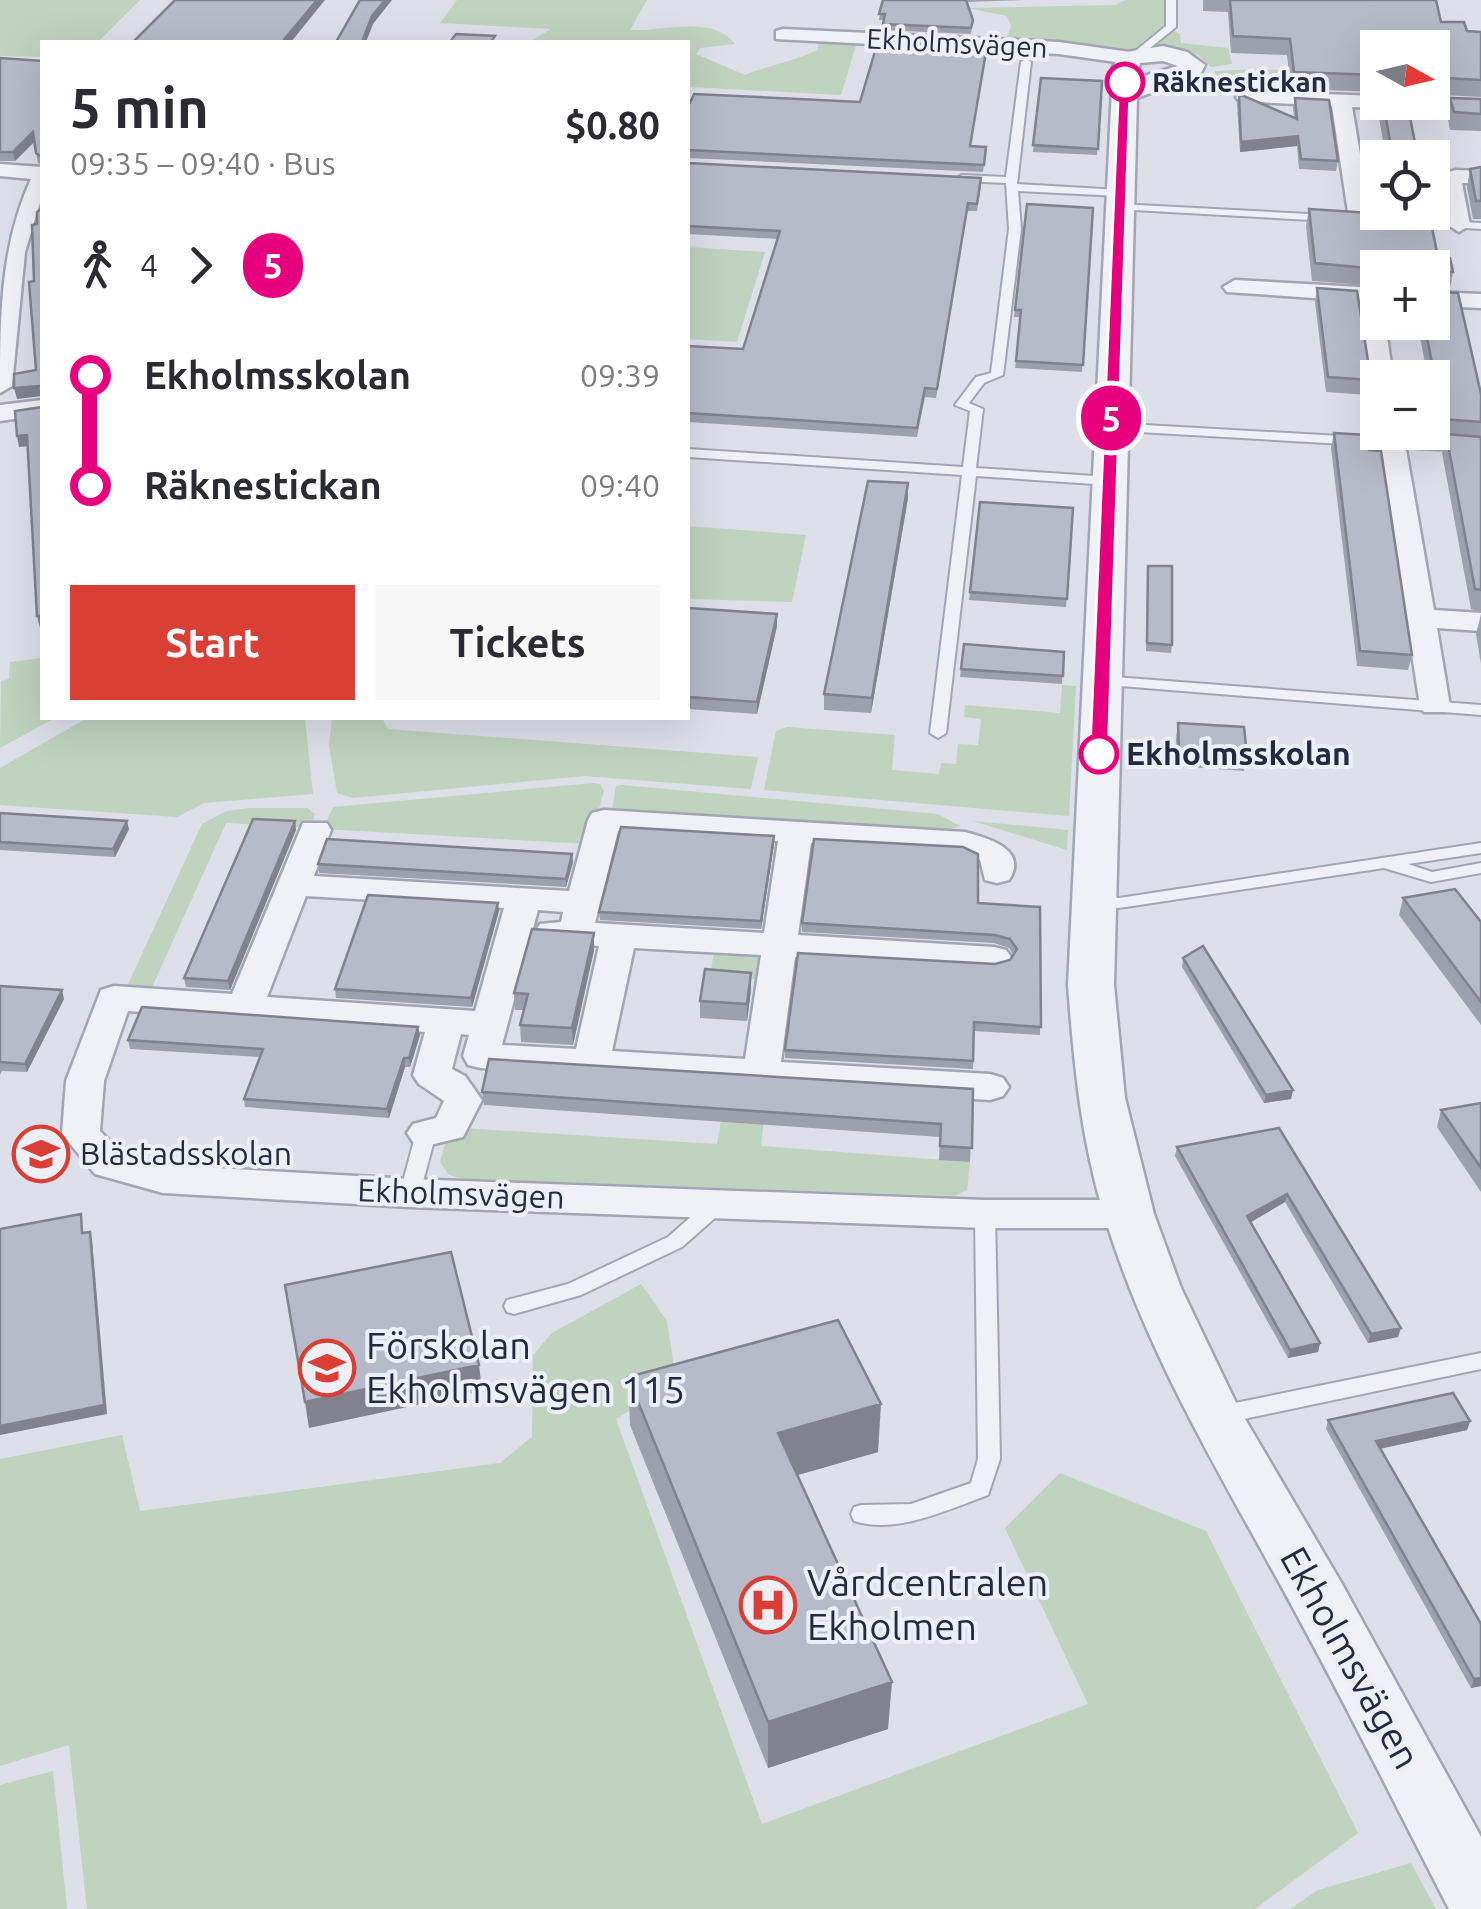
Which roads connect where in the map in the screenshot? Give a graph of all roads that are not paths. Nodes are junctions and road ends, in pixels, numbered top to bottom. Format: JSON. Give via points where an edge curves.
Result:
{"nodes":[{"id":1,"x":1170,"y":0,"type":"edge"},
{"id":2,"x":783,"y":34,"type":"dead end"},
{"id":3,"x":1026,"y":62,"type":"dead end"},
{"id":4,"x":1130,"y":70,"type":"junction"},
{"id":5,"x":1246,"y":97,"type":"edge"},
{"id":6,"x":1341,"y":100,"type":"junction"},
{"id":7,"x":1360,"y":101,"type":"edge"},
{"id":8,"x":1450,"y":105,"type":"edge"},
{"id":9,"x":1481,"y":107,"type":"edge"},
{"id":10,"x":0,"y":170,"type":"edge"},
{"id":11,"x":40,"y":175,"type":"edge"},
{"id":12,"x":1481,"y":177,"type":"edge"},
{"id":13,"x":40,"y":178,"type":"edge"},
{"id":14,"x":956,"y":178,"type":"edge"},
{"id":15,"x":1012,"y":184,"type":"junction"},
{"id":16,"x":1360,"y":184,"type":"edge"},
{"id":17,"x":1119,"y":200,"type":"junction"},
{"id":18,"x":1360,"y":219,"type":"edge"},
{"id":19,"x":1470,"y":225,"type":"edge"},
{"id":20,"x":1235,"y":287,"type":"dead end"},
{"id":21,"x":1360,"y":294,"type":"edge"},
{"id":22,"x":1450,"y":300,"type":"edge"},
{"id":23,"x":1481,"y":302,"type":"edge"},
{"id":24,"x":3,"y":322,"type":"edge"},
{"id":25,"x":0,"y":386,"type":"edge"},
{"id":26,"x":40,"y":408,"type":"edge"},
{"id":27,"x":0,"y":413,"type":"edge"},
{"id":28,"x":1110,"y":427,"type":"junction"},
{"id":29,"x":1360,"y":437,"type":"edge"},
{"id":30,"x":1450,"y":445,"type":"edge"},
{"id":31,"x":1481,"y":448,"type":"edge"},
{"id":32,"x":1392,"y":450,"type":"edge"},
{"id":33,"x":690,"y":453,"type":"edge"},
{"id":34,"x":970,"y":471,"type":"junction"},
{"id":35,"x":1108,"y":481,"type":"junction"},
{"id":36,"x":1422,"y":618,"type":"junction"},
{"id":37,"x":1481,"y":622,"type":"edge"},
{"id":38,"x":1100,"y":681,"type":"junction"},
{"id":39,"x":1434,"y":706,"type":"junction"},
{"id":40,"x":1481,"y":710,"type":"edge"},
{"id":41,"x":938,"y":733,"type":"dead end"},
{"id":42,"x":316,"y":830,"type":"dead end"},
{"id":43,"x":796,"y":831,"type":"junction"},
{"id":44,"x":1481,"y":848,"type":"edge"},
{"id":45,"x":1383,"y":863,"type":"junction"},
{"id":46,"x":1481,"y":868,"type":"edge"},
{"id":47,"x":997,"y":873,"type":"dead end"},
{"id":48,"x":293,"y":885,"type":"junction"},
{"id":49,"x":1094,"y":901,"type":"junction"},
{"id":50,"x":520,"y":914,"type":"junction"},
{"id":51,"x":578,"y":918,"type":"junction"},
{"id":52,"x":618,"y":936,"type":"junction"},
{"id":53,"x":778,"y":945,"type":"junction"},
{"id":54,"x":994,"y":958,"type":"dead end"},
{"id":55,"x":244,"y":1007,"type":"junction"},
{"id":56,"x":446,"y":1021,"type":"junction"},
{"id":57,"x":490,"y":1024,"type":"junction"},
{"id":58,"x":591,"y":1062,"type":"junction"},
{"id":59,"x":761,"y":1073,"type":"junction"},
{"id":60,"x":990,"y":1087,"type":"dead end"},
{"id":61,"x":426,"y":1133,"type":"joint"},
{"id":62,"x":410,"y":1193,"type":"junction"},
{"id":63,"x":718,"y":1204,"type":"junction"},
{"id":64,"x":985,"y":1214,"type":"junction"},
{"id":65,"x":1129,"y":1214,"type":"junction"},
{"id":66,"x":514,"y":1306,"type":"dead end"},
{"id":67,"x":1481,"y":1361,"type":"edge"},
{"id":68,"x":1215,"y":1416,"type":"junction"},
{"id":69,"x":862,"y":1514,"type":"dead end"},
{"id":70,"x":1481,"y":1902,"type":"edge"}],
"edges":[{"from":1,"to":4,"type":"lane","via":[[1172,27]]},
{"from":2,"to":4,"type":"street","name":"Ekholmsvägen","via":[[1059,48]]},
{"from":3,"to":15,"type":"lane"},
{"from":4,"to":17,"type":"street","name":"Ekholmsvägen"},
{"from":5,"to":6,"type":"street"},
{"from":6,"to":7,"type":"street"},
{"from":6,"to":16,"type":"street"},
{"from":8,"to":9,"type":"street"},
{"from":10,"to":11,"type":"street"},
{"from":12,"to":19,"type":"street","via":[[1450,182]]},
{"from":13,"to":24,"type":"street","via":[[19,208],[7,244]]},
{"from":14,"to":15,"type":"lane"},
{"from":15,"to":17,"type":"lane"},
{"from":15,"to":34,"type":"lane","via":[[1015,229],[998,375],[980,380],[962,405],[976,409]]},
{"from":17,"to":18,"type":"lane"},
{"from":17,"to":28,"type":"street","name":"Ekholmsvägen"},
{"from":20,"to":21,"type":"street"},
{"from":22,"to":23,"type":"street"},
{"from":24,"to":25,"type":"street"},
{"from":26,"to":27,"type":"street"},
{"from":28,"to":29,"type":"lane"},
{"from":28,"to":35,"type":"street","name":"Ekholmsvägen"},
{"from":30,"to":31,"type":"lane"},
{"from":32,"to":36,"type":"street"},
{"from":33,"to":34,"type":"lane"},
{"from":34,"to":35,"type":"lane"},
{"from":34,"to":41,"type":"lane"},
{"from":35,"to":38,"type":"street","name":"Ekholmsvägen"},
{"from":36,"to":37,"type":"street"},
{"from":36,"to":39,"type":"street"},
{"from":38,"to":39,"type":"lane"},
{"from":38,"to":49,"type":"street","name":"Ekholmsvägen"},
{"from":39,"to":40,"type":"lane"},
{"from":42,"to":48,"type":"street"},
{"from":43,"to":47,"type":"street","via":[[965,842],[996,857]]},
{"from":43,"to":51,"type":"street","via":[[604,820]]},
{"from":43,"to":53,"type":"street"},
{"from":44,"to":45,"type":"lane"},
{"from":45,"to":46,"type":"lane","via":[[1431,877]]},
{"from":45,"to":49,"type":"lane","via":[[1135,901]]},
{"from":48,"to":50,"type":"street"},
{"from":48,"to":55,"type":"street"},
{"from":49,"to":65,"type":"street","name":"Ekholmsvägen","via":[[1091,986],[1100,1098]]},
{"from":50,"to":51,"type":"street"},
{"from":50,"to":57,"type":"street"},
{"from":51,"to":52,"type":"street"},
{"from":52,"to":53,"type":"street"},
{"from":52,"to":58,"type":"street"},
{"from":53,"to":54,"type":"street"},
{"from":53,"to":59,"type":"street"},
{"from":55,"to":56,"type":"street","name":"Ekholmsvägen"},
{"from":55,"to":62,"type":"street","name":"Ekholmsvägen","via":[[114,998],[80,1110],[81,1134],[92,1150],[109,1164],[163,1179]]},
{"from":56,"to":57,"type":"street","name":"Ekholmsvägen"},
{"from":56,"to":61,"type":"street","name":"Ekholmsvägen","via":[[432,1075],[463,1100],[450,1128]]},
{"from":57,"to":58,"type":"street","via":[[481,1056]]},
{"from":58,"to":59,"type":"street"},
{"from":59,"to":60,"type":"street"},
{"from":61,"to":62,"type":"lane"},
{"from":62,"to":63,"type":"street","name":"Ekholmsvägen"},
{"from":63,"to":64,"type":"street","name":"Ekholmsvägen"},
{"from":63,"to":66,"type":"lane","via":[[675,1242],[574,1290]]},
{"from":64,"to":65,"type":"street","name":"Ekholmsvägen"},
{"from":64,"to":69,"type":"lane","via":[[989,1459],[980,1490],[912,1513]]},
{"from":65,"to":68,"type":"street","name":"Ekholmsvägen","via":[[1154,1288]]},
{"from":67,"to":68,"type":"lane"},
{"from":68,"to":70,"type":"street","name":"Ekholmsvägen"}]}
